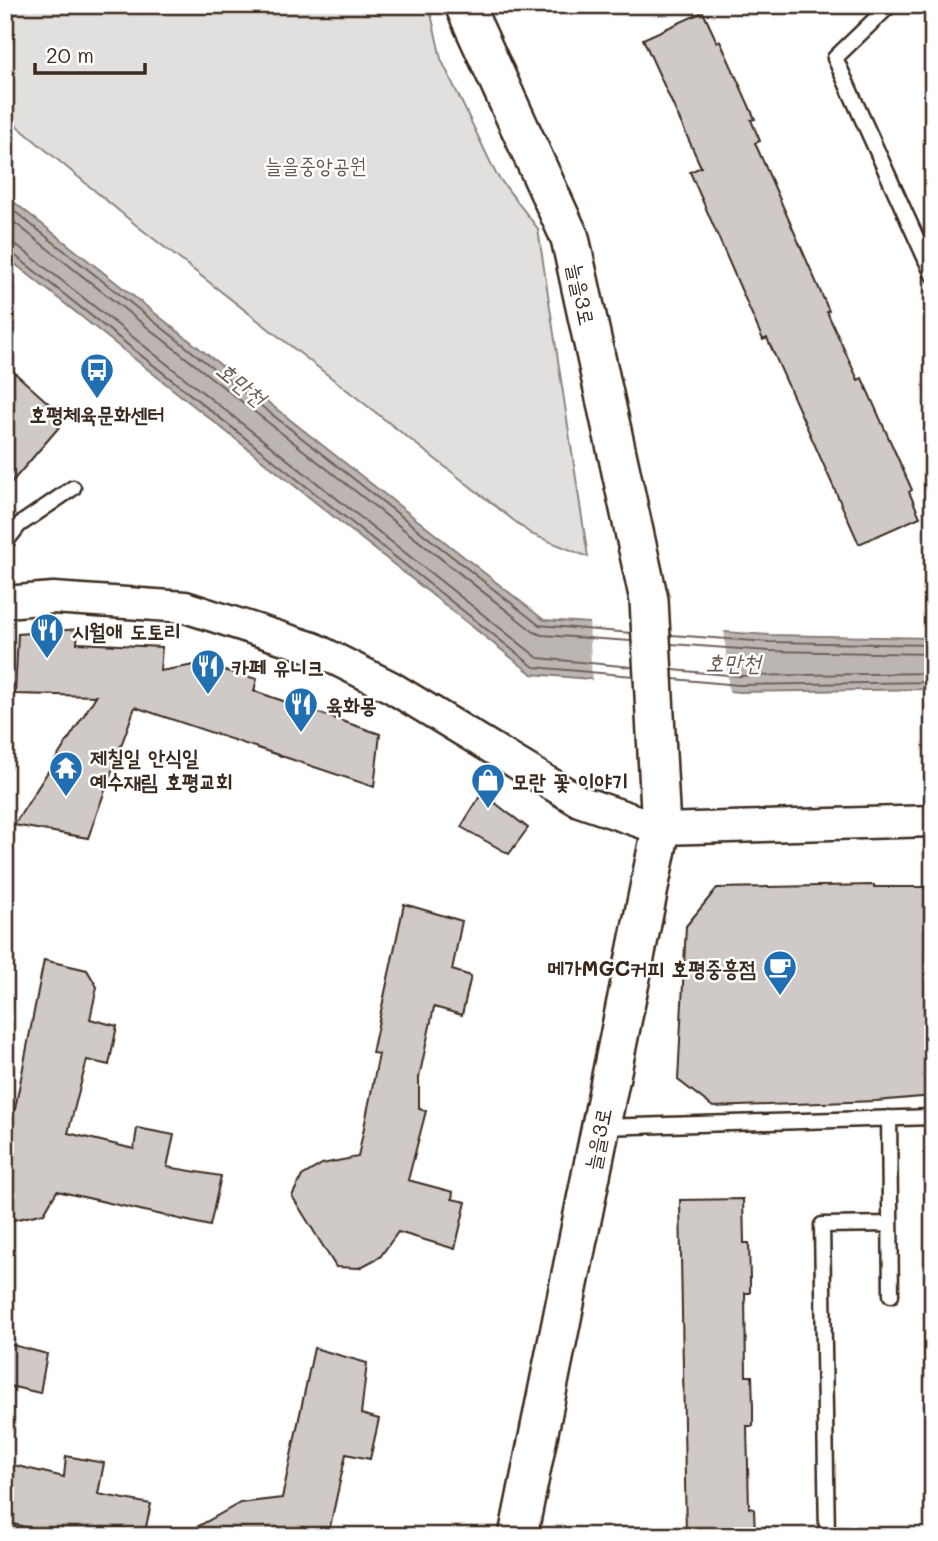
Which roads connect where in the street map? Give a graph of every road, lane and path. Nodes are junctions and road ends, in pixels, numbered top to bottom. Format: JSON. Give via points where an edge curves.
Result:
{"nodes":[{"id":1,"x":464,"y":5,"type":"edge"},
{"id":2,"x":890,"y":5,"type":"edge"},
{"id":3,"x":933,"y":275,"type":"edge"},
{"id":4,"x":73,"y":488,"type":"dead end"},
{"id":5,"x":5,"y":543,"type":"edge"},
{"id":6,"x":5,"y":602,"type":"edge"},
{"id":7,"x":933,"y":821,"type":"edge"},
{"id":8,"x":661,"y":829,"type":"junction"},
{"id":9,"x":933,"y":1117,"type":"edge"},
{"id":10,"x":889,"y":1118,"type":"junction"},
{"id":11,"x":600,"y":1127,"type":"junction"},
{"id":12,"x":890,"y":1224,"type":"junction"},
{"id":13,"x":891,"y":1296,"type":"dead end"},
{"id":14,"x":518,"y":1536,"type":"edge"},
{"id":15,"x":827,"y":1536,"type":"edge"}],
"edges":[{"from":1,"to":8,"type":"street","name":"늘을3로","via":[[570,238],[649,600]]},
{"from":2,"to":3,"type":"lane","via":[[835,58]]},
{"from":4,"to":5,"type":"lane","via":[[19,525]]},
{"from":6,"to":8,"type":"street","via":[[53,598],[185,607],[313,648],[391,687],[579,801]]},
{"from":7,"to":8,"type":"street"},
{"from":8,"to":11,"type":"street","name":"늘을3로"},
{"from":9,"to":10,"type":"lane"},
{"from":10,"to":11,"type":"lane"},
{"from":10,"to":12,"type":"lane"},
{"from":11,"to":14,"type":"street","name":"늘을3로"},
{"from":12,"to":13,"type":"lane"},
{"from":12,"to":15,"type":"lane","via":[[822,1224]]}]}
